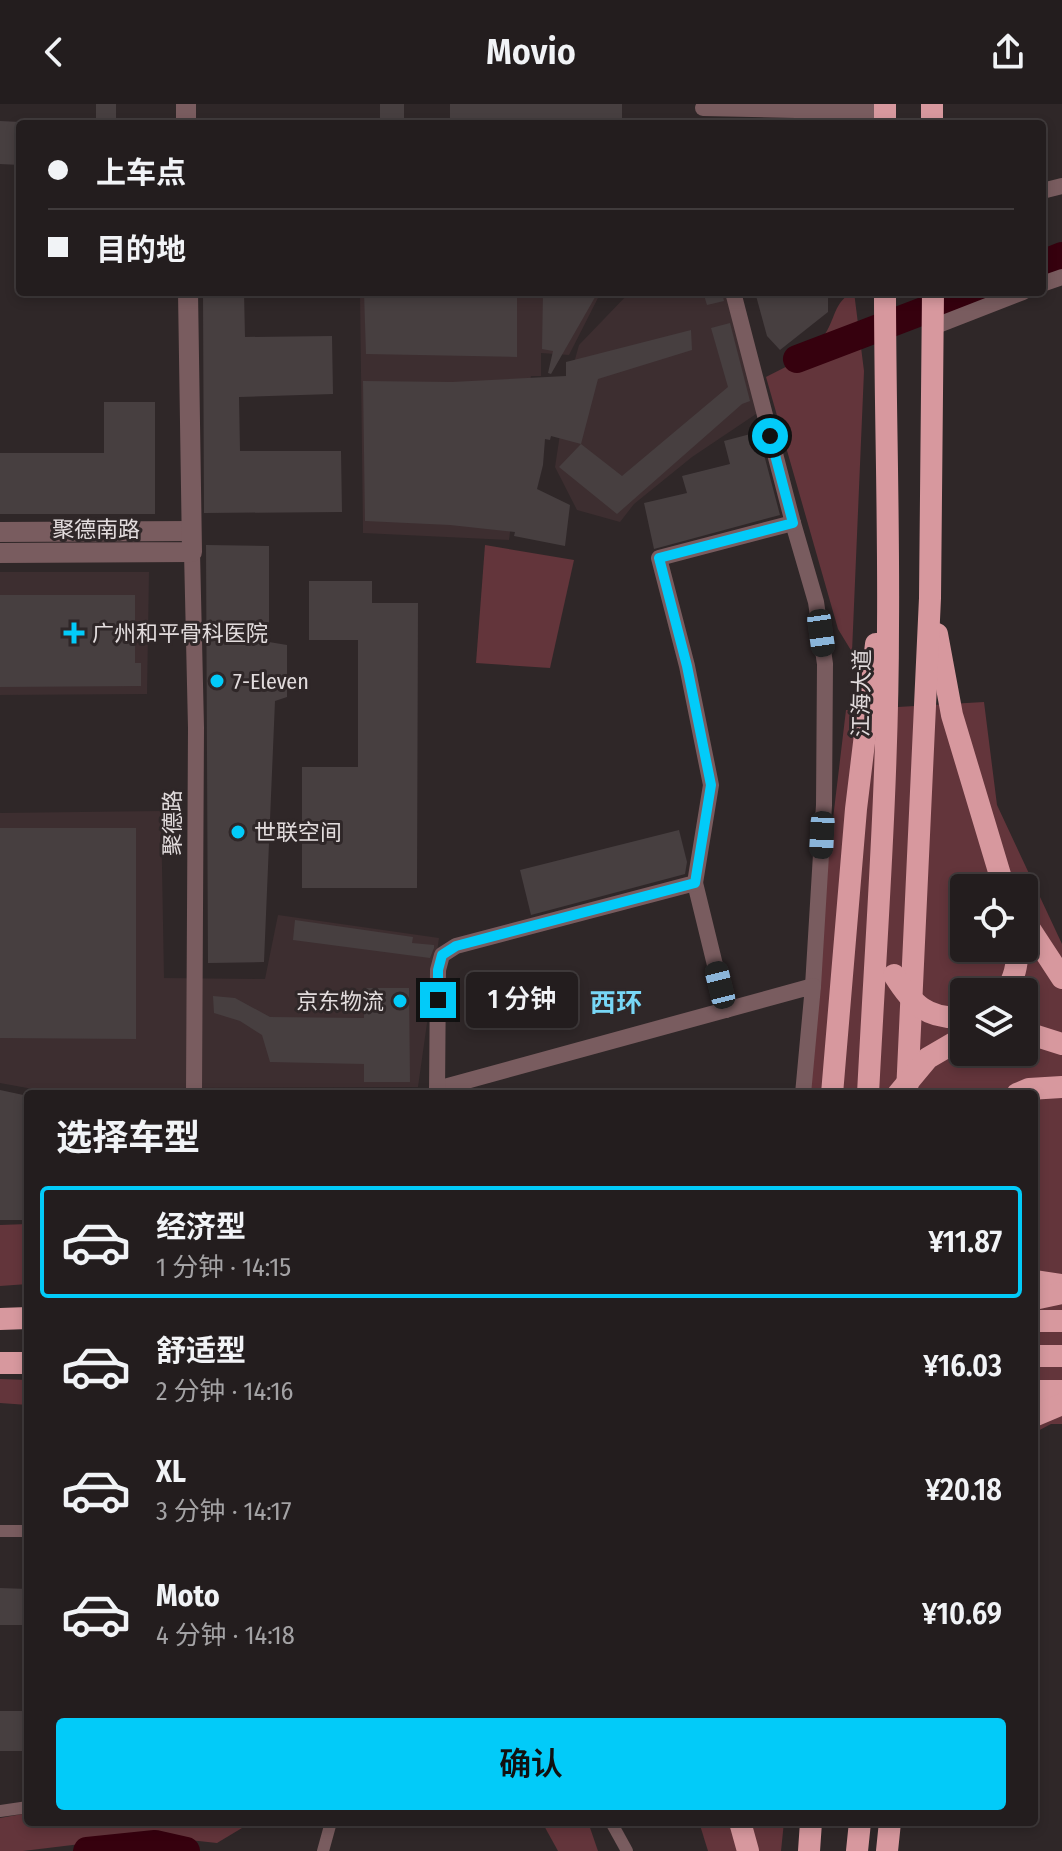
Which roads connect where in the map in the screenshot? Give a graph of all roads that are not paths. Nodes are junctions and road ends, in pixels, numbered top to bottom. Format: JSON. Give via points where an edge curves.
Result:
{"nodes":[{"id":1,"x":704,"y":112,"type":"edge"},
{"id":2,"x":885,"y":113,"type":"edge"},
{"id":3,"x":188,"y":296,"type":"edge"},
{"id":4,"x":734,"y":296,"type":"edge"},
{"id":5,"x":885,"y":296,"type":"edge"},
{"id":6,"x":933,"y":296,"type":"edge"},
{"id":7,"x":1013,"y":296,"type":"edge"},
{"id":8,"x":933,"y":327,"type":"junction"},
{"id":9,"x":793,"y":523,"type":"junction"},
{"id":10,"x":191,"y":531,"type":"junction"},
{"id":11,"x":0,"y":532,"type":"edge"},
{"id":12,"x":887,"y":551,"type":"junction"},
{"id":13,"x":192,"y":552,"type":"junction"},
{"id":14,"x":0,"y":553,"type":"edge"},
{"id":15,"x":930,"y":598,"type":"junction"},
{"id":16,"x":1001,"y":874,"type":"edge"},
{"id":17,"x":695,"y":883,"type":"junction"},
{"id":18,"x":881,"y":901,"type":"junction"},
{"id":19,"x":1038,"y":941,"type":"edge"},
{"id":20,"x":1062,"y":978,"type":"edge"},
{"id":21,"x":813,"y":986,"type":"junction"},
{"id":22,"x":726,"y":1010,"type":"junction"},
{"id":23,"x":950,"y":1016,"type":"edge"},
{"id":24,"x":1038,"y":1036,"type":"edge"},
{"id":25,"x":1062,"y":1044,"type":"edge"},
{"id":26,"x":950,"y":1045,"type":"edge"},
{"id":27,"x":834,"y":1062,"type":"junction"},
{"id":28,"x":1062,"y":1087,"type":"edge"},
{"id":29,"x":194,"y":1090,"type":"edge"},
{"id":30,"x":437,"y":1090,"type":"edge"},
{"id":31,"x":444,"y":1090,"type":"edge"},
{"id":32,"x":803,"y":1090,"type":"edge"},
{"id":33,"x":827,"y":1090,"type":"edge"},
{"id":34,"x":832,"y":1090,"type":"edge"},
{"id":35,"x":868,"y":1090,"type":"edge"},
{"id":36,"x":901,"y":1090,"type":"edge"},
{"id":37,"x":907,"y":1090,"type":"edge"},
{"id":38,"x":1027,"y":1090,"type":"edge"},
{"id":39,"x":1038,"y":1282,"type":"edge"},
{"id":40,"x":1062,"y":1285,"type":"edge"},
{"id":41,"x":1062,"y":1293,"type":"edge"},
{"id":42,"x":1038,"y":1298,"type":"edge"},
{"id":43,"x":24,"y":1318,"type":"edge"},
{"id":44,"x":0,"y":1319,"type":"edge"},
{"id":45,"x":1038,"y":1321,"type":"edge"},
{"id":46,"x":1062,"y":1321,"type":"edge"},
{"id":47,"x":1038,"y":1356,"type":"edge"},
{"id":48,"x":1062,"y":1356,"type":"edge"},
{"id":49,"x":0,"y":1363,"type":"edge"},
{"id":50,"x":24,"y":1363,"type":"edge"},
{"id":51,"x":1038,"y":1391,"type":"edge"},
{"id":52,"x":1062,"y":1391,"type":"edge"},
{"id":53,"x":1062,"y":1404,"type":"edge"},
{"id":54,"x":1038,"y":1414,"type":"edge"},
{"id":55,"x":0,"y":1531,"type":"edge"},
{"id":56,"x":24,"y":1531,"type":"edge"},
{"id":57,"x":24,"y":1808,"type":"edge"},
{"id":58,"x":0,"y":1811,"type":"edge"},
{"id":59,"x":330,"y":1826,"type":"edge"},
{"id":60,"x":613,"y":1826,"type":"edge"},
{"id":61,"x":741,"y":1826,"type":"edge"},
{"id":62,"x":811,"y":1826,"type":"edge"},
{"id":63,"x":860,"y":1826,"type":"edge"},
{"id":64,"x":890,"y":1826,"type":"edge"},
{"id":65,"x":323,"y":1851,"type":"edge"},
{"id":66,"x":627,"y":1851,"type":"edge"},
{"id":67,"x":748,"y":1851,"type":"edge"},
{"id":68,"x":809,"y":1851,"type":"edge"},
{"id":69,"x":857,"y":1851,"type":"edge"},
{"id":70,"x":887,"y":1851,"type":"edge"}],
"edges":[{"from":1,"to":2,"type":"street"},
{"from":3,"to":10,"type":"street"},
{"from":4,"to":9,"type":"street"},
{"from":5,"to":12,"type":"highway","name":"江海大道"},
{"from":6,"to":8,"type":"highway"},
{"from":7,"to":8,"type":"street"},
{"from":8,"to":15,"type":"highway"},
{"from":9,"to":17,"type":"street","via":[[659,558],[711,785]]},
{"from":9,"to":21,"type":"street","via":[[816,602],[825,664],[824,805]]},
{"from":10,"to":11,"type":"street","name":"聚德南路"},
{"from":10,"to":13,"type":"street"},
{"from":12,"to":18,"type":"highway","name":"江海大道"},
{"from":12,"to":27,"type":"highway","via":[[856,809]]},
{"from":13,"to":14,"type":"street","name":"聚德南路"},
{"from":13,"to":29,"type":"street","name":"聚德路"},
{"from":15,"to":16,"type":"highway","via":[[952,715]]},
{"from":15,"to":37,"type":"highway"},
{"from":17,"to":22,"type":"street"},
{"from":17,"to":30,"type":"street","via":[[456,946],[442,955]]},
{"from":18,"to":23,"type":"highway","bridge":true,"via":[[894,975],[909,1000],[931,1014]]},
{"from":18,"to":35,"type":"highway","name":"江海大道"},
{"from":19,"to":20,"type":"highway"},
{"from":21,"to":22,"type":"street"},
{"from":21,"to":32,"type":"street"},
{"from":22,"to":31,"type":"street"},
{"from":24,"to":25,"type":"highway"},
{"from":26,"to":36,"type":"highway","bridge":true,"via":[[928,1058]]},
{"from":27,"to":33,"type":"highway"},
{"from":27,"to":34,"type":"highway"},
{"from":28,"to":38,"type":"highway"},
{"from":39,"to":40,"type":"highway"},
{"from":41,"to":42,"type":"highway","bridge":true},
{"from":43,"to":44,"type":"highway"},
{"from":45,"to":46,"type":"highway"},
{"from":47,"to":48,"type":"highway"},
{"from":49,"to":50,"type":"highway"},
{"from":51,"to":52,"type":"highway"},
{"from":53,"to":54,"type":"highway"},
{"from":55,"to":56,"type":"street"},
{"from":57,"to":58,"type":"street"},
{"from":59,"to":65,"type":"street"},
{"from":60,"to":66,"type":"street"},
{"from":61,"to":67,"type":"highway"},
{"from":62,"to":68,"type":"highway"},
{"from":63,"to":69,"type":"highway"},
{"from":64,"to":70,"type":"highway"}]}
